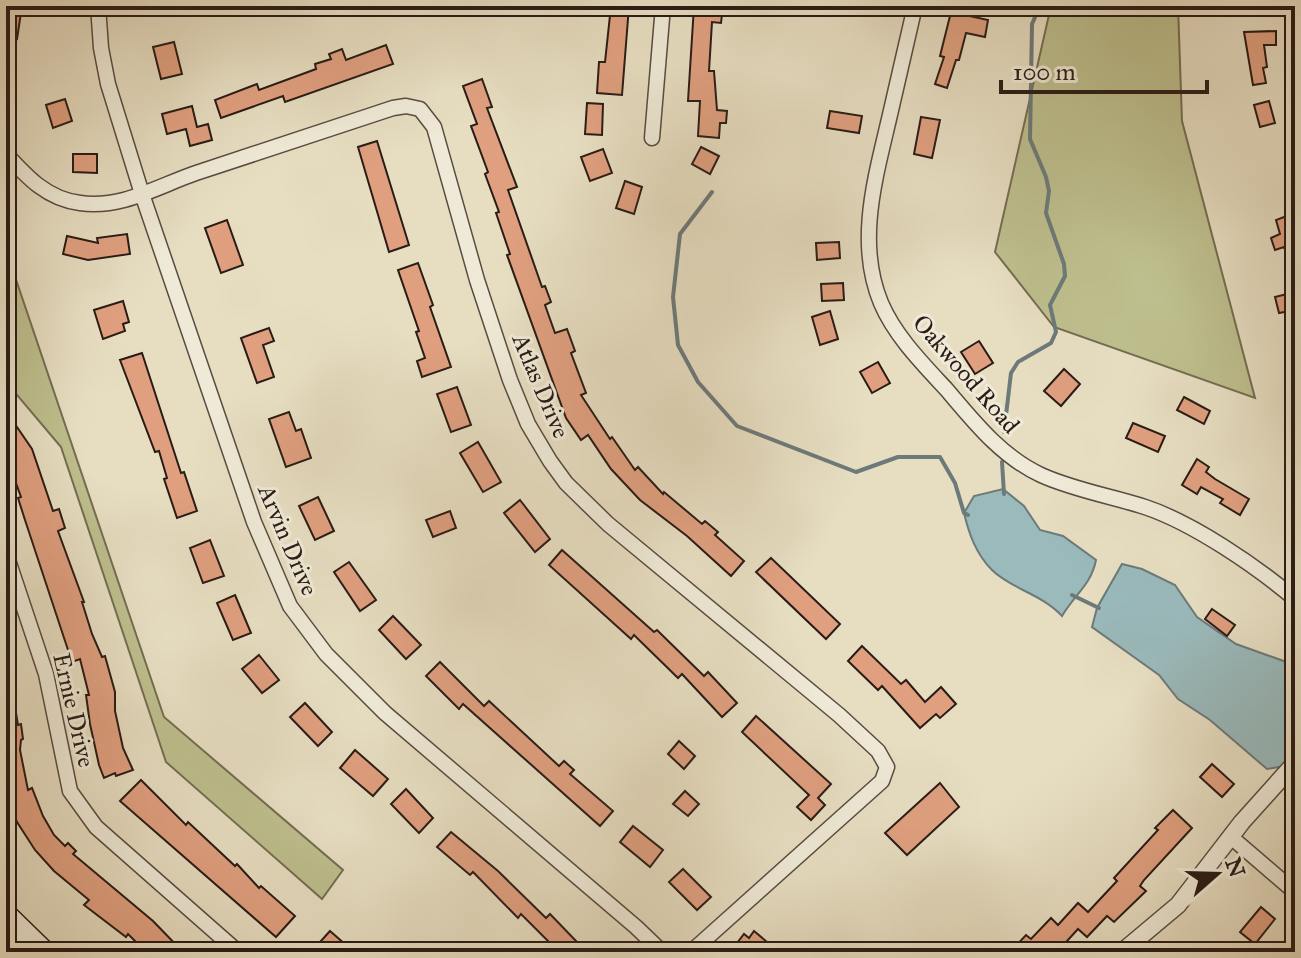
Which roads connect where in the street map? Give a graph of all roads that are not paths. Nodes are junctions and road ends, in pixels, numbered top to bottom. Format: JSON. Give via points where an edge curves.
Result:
{"nodes":[{"id":1,"x":98,"y":6,"type":"edge"},
{"id":2,"x":663,"y":6,"type":"edge"},
{"id":3,"x":915,"y":6,"type":"edge"},
{"id":4,"x":652,"y":138,"type":"dead end"},
{"id":5,"x":6,"y":154,"type":"edge"},
{"id":6,"x":142,"y":194,"type":"junction"},
{"id":7,"x":6,"y":554,"type":"edge"},
{"id":8,"x":9,"y":572,"type":"edge"},
{"id":9,"x":1295,"y":599,"type":"edge"},
{"id":10,"x":1295,"y":763,"type":"edge"},
{"id":11,"x":1231,"y":837,"type":"junction"},
{"id":12,"x":1295,"y":892,"type":"edge"},
{"id":13,"x":6,"y":914,"type":"edge"},
{"id":14,"x":6,"y":936,"type":"edge"},
{"id":15,"x":23,"y":952,"type":"edge"},
{"id":16,"x":45,"y":952,"type":"edge"},
{"id":17,"x":238,"y":952,"type":"edge"},
{"id":18,"x":662,"y":952,"type":"edge"},
{"id":19,"x":691,"y":952,"type":"edge"},
{"id":20,"x":1122,"y":952,"type":"edge"}],
"edges":[{"from":1,"to":6,"type":"street","name":"Arvin Drive","via":[[108,84]]},
{"from":2,"to":4,"type":"street"},
{"from":3,"to":9,"type":"street","name":"Oakwood Road","via":[[869,218],[874,284],[895,328],[980,428],[1024,466],[1164,514],[1254,567]]},
{"from":5,"to":6,"type":"street","name":"Atlas Drive","via":[[37,186],[70,202],[104,204]]},
{"from":6,"to":18,"type":"street","name":"Arvin Drive","via":[[254,522],[276,578],[306,629],[385,713]]},
{"from":6,"to":19,"type":"street","name":"Atlas Drive","via":[[393,108],[414,107],[428,116],[510,380],[550,461],[589,506],[839,715],[887,767],[882,781]]},
{"from":7,"to":8,"type":"street","name":"Ernie Drive"},
{"from":8,"to":17,"type":"street","name":"Ernie Drive","via":[[46,674],[70,791],[96,827]]},
{"from":10,"to":11,"type":"street"},
{"from":11,"to":12,"type":"street"},
{"from":11,"to":20,"type":"street","via":[[1178,905]]},
{"from":13,"to":16,"type":"main road"},
{"from":14,"to":15,"type":"main road"}]}
